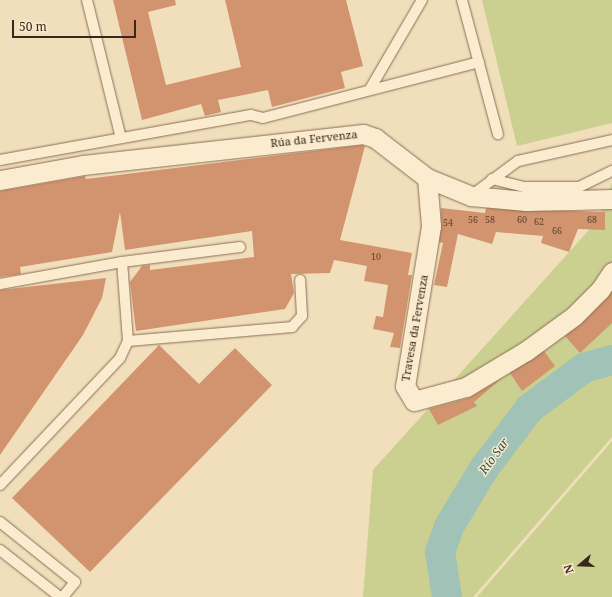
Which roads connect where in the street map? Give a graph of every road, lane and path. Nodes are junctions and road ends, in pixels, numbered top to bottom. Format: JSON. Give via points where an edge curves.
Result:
{"nodes":[{"id":1,"x":87,"y":0,"type":"edge"},
{"id":2,"x":422,"y":0,"type":"edge"},
{"id":3,"x":462,"y":0,"type":"edge"},
{"id":4,"x":479,"y":62,"type":"junction"},
{"id":5,"x":370,"y":89,"type":"junction"},
{"id":6,"x":498,"y":134,"type":"dead end"},
{"id":7,"x":121,"y":138,"type":"junction"},
{"id":8,"x":612,"y":140,"type":"edge"},
{"id":9,"x":0,"y":160,"type":"edge"},
{"id":10,"x":612,"y":171,"type":"edge"},
{"id":11,"x":427,"y":178,"type":"junction"},
{"id":12,"x":492,"y":179,"type":"junction"},
{"id":13,"x":0,"y":180,"type":"edge"},
{"id":14,"x":471,"y":196,"type":"junction"},
{"id":15,"x":612,"y":199,"type":"edge"},
{"id":16,"x":240,"y":247,"type":"dead end"},
{"id":17,"x":122,"y":262,"type":"junction"},
{"id":18,"x":612,"y":272,"type":"edge"},
{"id":19,"x":300,"y":280,"type":"dead end"},
{"id":20,"x":0,"y":284,"type":"edge"},
{"id":21,"x":128,"y":341,"type":"junction"},
{"id":22,"x":0,"y":486,"type":"edge"},
{"id":23,"x":0,"y":522,"type":"edge"},
{"id":24,"x":0,"y":550,"type":"edge"},
{"id":25,"x":62,"y":597,"type":"edge"}],
"edges":[{"from":1,"to":7,"type":"lane"},
{"from":2,"to":5,"type":"lane"},
{"from":3,"to":4,"type":"lane"},
{"from":4,"to":5,"type":"lane"},
{"from":4,"to":6,"type":"lane"},
{"from":5,"to":7,"type":"lane","via":[[263,118],[251,115]]},
{"from":7,"to":9,"type":"lane"},
{"from":8,"to":12,"type":"lane","via":[[518,161]]},
{"from":10,"to":12,"type":"lane","via":[[579,187],[524,187]]},
{"from":11,"to":13,"type":"street","name":"Rúa da Fervenza","via":[[375,138],[363,134],[83,165]]},
{"from":11,"to":14,"type":"street","name":"Rúa da Fervenza"},
{"from":11,"to":18,"type":"street","name":"Travesa da Fervenza","via":[[431,226],[405,386],[414,401],[466,387],[526,350],[574,316],[600,290]]},
{"from":12,"to":14,"type":"lane"},
{"from":14,"to":15,"type":"street","name":"Rúa da Fervenza","via":[[526,201]]},
{"from":16,"to":17,"type":"lane"},
{"from":17,"to":20,"type":"lane"},
{"from":17,"to":21,"type":"lane"},
{"from":19,"to":21,"type":"lane","via":[[302,316],[292,327]]},
{"from":21,"to":22,"type":"lane","via":[[98,384]]},
{"from":23,"to":25,"type":"lane","via":[[75,582]]},
{"from":24,"to":25,"type":"lane"}]}
